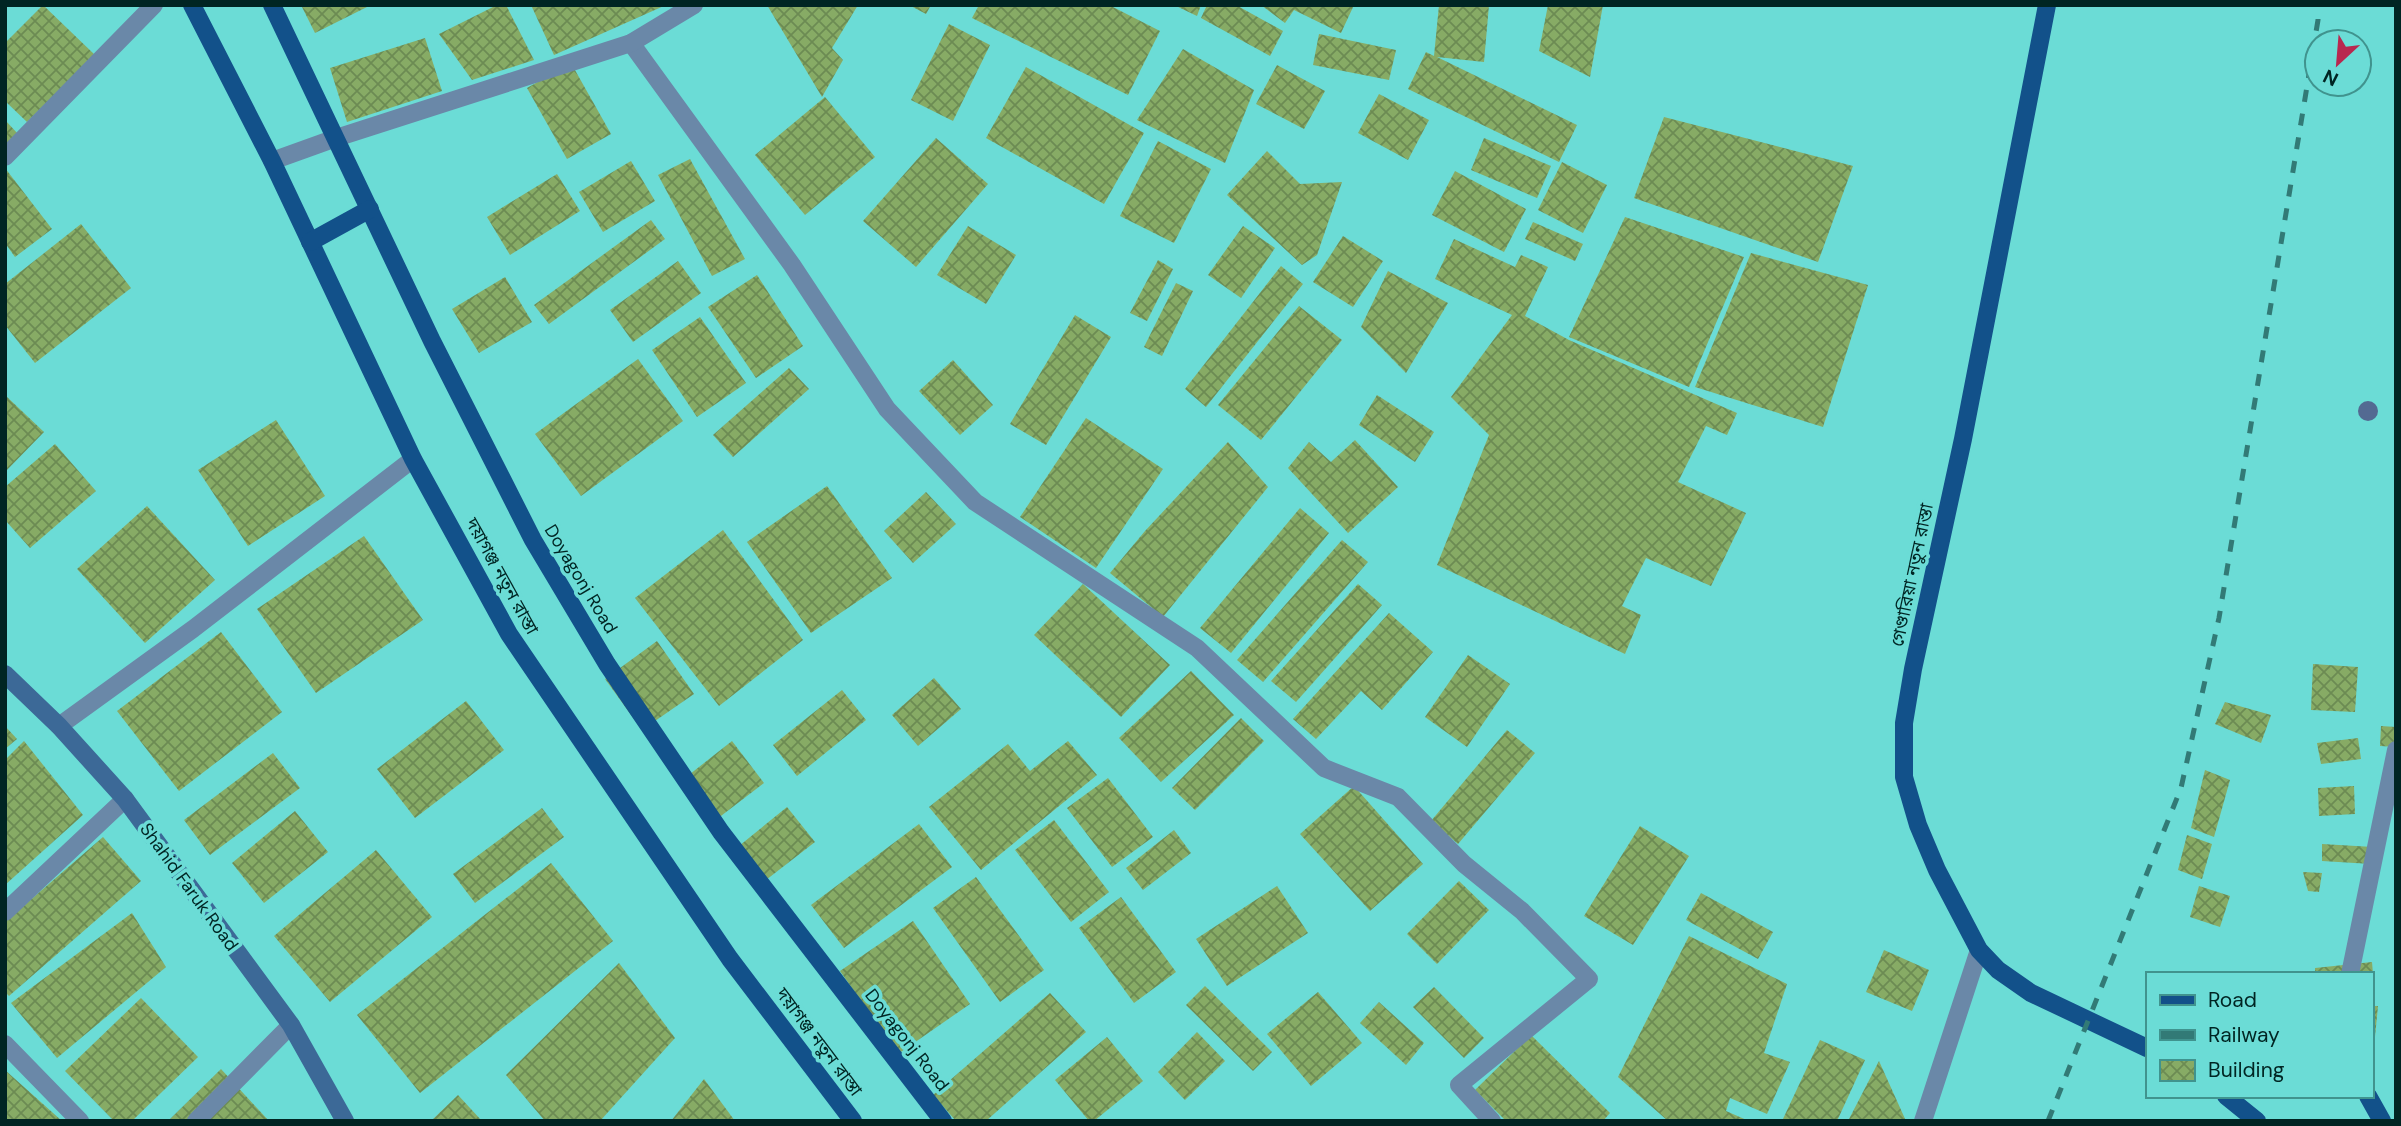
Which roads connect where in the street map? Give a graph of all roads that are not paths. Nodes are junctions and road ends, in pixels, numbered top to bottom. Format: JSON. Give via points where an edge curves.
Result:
{"nodes":[{"id":1,"x":154,"y":5,"type":"edge"},
{"id":2,"x":192,"y":5,"type":"edge"},
{"id":3,"x":272,"y":5,"type":"edge"},
{"id":4,"x":694,"y":5,"type":"edge"},
{"id":5,"x":2047,"y":5,"type":"edge"},
{"id":6,"x":631,"y":43,"type":"junction"},
{"id":7,"x":336,"y":138,"type":"junction"},
{"id":8,"x":5,"y":157,"type":"edge"},
{"id":9,"x":271,"y":161,"type":"junction"},
{"id":10,"x":369,"y":209,"type":"junction"},
{"id":11,"x":310,"y":242,"type":"junction"},
{"id":12,"x":413,"y":459,"type":"junction"},
{"id":13,"x":5,"y":674,"type":"edge"},
{"id":14,"x":59,"y":726,"type":"junction"},
{"id":15,"x":2396,"y":750,"type":"edge"},
{"id":16,"x":125,"y":799,"type":"junction"},
{"id":17,"x":5,"y":912,"type":"edge"},
{"id":18,"x":1979,"y":950,"type":"junction"},
{"id":19,"x":2350,"y":972,"type":"edge"},
{"id":20,"x":291,"y":1025,"type":"junction"},
{"id":21,"x":2146,"y":1036,"type":"edge"},
{"id":22,"x":2128,"y":1039,"type":"junction"},
{"id":23,"x":5,"y":1044,"type":"edge"},
{"id":24,"x":2146,"y":1048,"type":"edge"},
{"id":25,"x":2229,"y":1098,"type":"edge"},
{"id":26,"x":2369,"y":1098,"type":"edge"},
{"id":27,"x":80,"y":1121,"type":"edge"},
{"id":28,"x":196,"y":1121,"type":"edge"},
{"id":29,"x":345,"y":1121,"type":"edge"},
{"id":30,"x":853,"y":1121,"type":"edge"},
{"id":31,"x":943,"y":1121,"type":"edge"},
{"id":32,"x":1492,"y":1121,"type":"edge"},
{"id":33,"x":1923,"y":1121,"type":"edge"},
{"id":34,"x":2257,"y":1121,"type":"edge"},
{"id":35,"x":2382,"y":1121,"type":"edge"}],
"edges":[{"from":1,"to":8,"type":"street"},
{"from":2,"to":9,"type":"main road","name":"দয়াগঞ্জ নতুন রাস্তা"},
{"from":3,"to":7,"type":"main road","name":"Doyagonj Road"},
{"from":4,"to":6,"type":"street"},
{"from":5,"to":18,"type":"main road","name":"গেণ্ডারিয়া নতুন রাস্তা","via":[[1904,723],[1903,777],[1918,825]]},
{"from":6,"to":7,"type":"street"},
{"from":6,"to":32,"type":"street","via":[[792,265],[887,410],[975,502],[1197,648],[1324,768],[1398,797],[1589,979],[1459,1085]]},
{"from":7,"to":9,"type":"street"},
{"from":7,"to":10,"type":"main road","name":"Doyagonj Road"},
{"from":9,"to":11,"type":"main road","name":"দয়াগঞ্জ নতুন রাস্তা"},
{"from":10,"to":11,"type":"main road"},
{"from":10,"to":31,"type":"main road","name":"Doyagonj Road","via":[[533,540],[607,664],[720,832]]},
{"from":11,"to":12,"type":"main road","name":"দয়াগঞ্জ নতুন রাস্তা"},
{"from":12,"to":14,"type":"street"},
{"from":12,"to":30,"type":"main road","name":"দয়াগঞ্জ নতুন রাস্তা","via":[[509,634],[730,959]]},
{"from":13,"to":14,"type":"main road","name":"Shahid Faruk Road"},
{"from":14,"to":16,"type":"main road","name":"Shahid Faruk Road"},
{"from":15,"to":19,"type":"street"},
{"from":16,"to":17,"type":"street"},
{"from":16,"to":20,"type":"main road","name":"Shahid Faruk Road"},
{"from":18,"to":22,"type":"main road","name":"গেণ্ডারিয়া নতুন রাস্তা","via":[[2031,993]]},
{"from":18,"to":33,"type":"street"},
{"from":20,"to":28,"type":"street"},
{"from":20,"to":29,"type":"main road","name":"Shahid Faruk Road"},
{"from":21,"to":22,"type":"main road"},
{"from":22,"to":24,"type":"main road","name":"গেণ্ডারিয়া নতুন রাস্তা"},
{"from":23,"to":27,"type":"street"},
{"from":25,"to":34,"type":"main road"},
{"from":26,"to":35,"type":"main road"}]}
